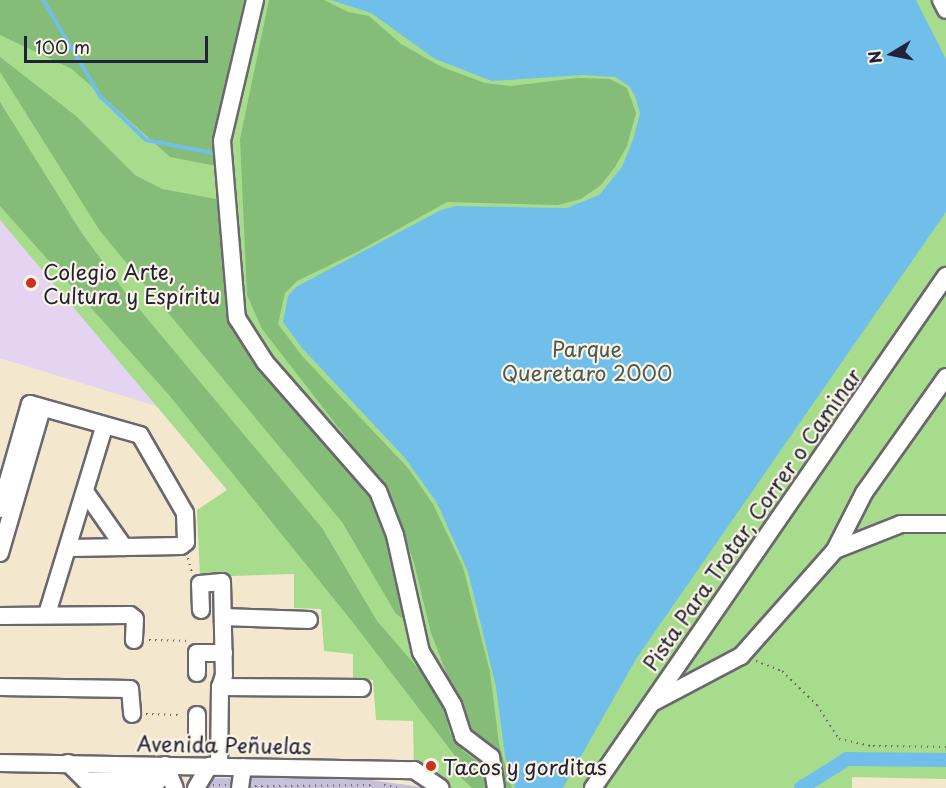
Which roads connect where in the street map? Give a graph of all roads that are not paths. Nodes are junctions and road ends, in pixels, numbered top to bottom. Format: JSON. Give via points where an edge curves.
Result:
{"nodes":[{"id":1,"x":255,"y":0,"type":"edge"},
{"id":2,"x":941,"y":0,"type":"edge"},
{"id":3,"x":946,"y":10,"type":"edge"},
{"id":4,"x":946,"y":276,"type":"edge"},
{"id":5,"x":946,"y":377,"type":"edge"},
{"id":6,"x":104,"y":427,"type":"junction"},
{"id":7,"x":15,"y":480,"type":"junction"},
{"id":8,"x":86,"y":493,"type":"junction"},
{"id":9,"x":0,"y":509,"type":"edge"},
{"id":10,"x":946,"y":524,"type":"edge"},
{"id":11,"x":124,"y":547,"type":"junction"},
{"id":12,"x":70,"y":548,"type":"junction"},
{"id":13,"x":0,"y":550,"type":"edge"},
{"id":14,"x":835,"y":550,"type":"junction"},
{"id":15,"x":201,"y":610,"type":"dead end"},
{"id":16,"x":47,"y":614,"type":"junction"},
{"id":17,"x":0,"y":616,"type":"edge"},
{"id":18,"x":224,"y":617,"type":"junction"},
{"id":19,"x":309,"y":620,"type":"dead end"},
{"id":20,"x":134,"y":640,"type":"road end"},
{"id":21,"x":224,"y":653,"type":"junction"},
{"id":22,"x":197,"y":673,"type":"dead end"},
{"id":23,"x":225,"y":683,"type":"junction"},
{"id":24,"x":0,"y":687,"type":"edge"},
{"id":25,"x":362,"y":688,"type":"dead end"},
{"id":26,"x":650,"y":704,"type":"junction"},
{"id":27,"x":132,"y":714,"type":"road end"},
{"id":28,"x":220,"y":721,"type":"junction"},
{"id":29,"x":197,"y":743,"type":"dead end"},
{"id":30,"x":0,"y":763,"type":"edge"},
{"id":31,"x":165,"y":765,"type":"junction"},
{"id":32,"x":225,"y":766,"type":"junction"},
{"id":33,"x":597,"y":782,"type":"edge"},
{"id":34,"x":196,"y":787,"type":"edge"},
{"id":35,"x":240,"y":787,"type":"edge"},
{"id":36,"x":175,"y":788,"type":"edge"},
{"id":37,"x":441,"y":788,"type":"edge"},
{"id":38,"x":495,"y":788,"type":"edge"}],
"edges":[{"from":1,"to":38,"type":"street","via":[[225,129],[223,166],[237,318],[264,362],[378,491],[396,536],[421,652],[453,705],[461,733],[492,760]]},
{"from":2,"to":3,"type":"street"},
{"from":4,"to":26,"type":"street","name":"Pista Para Trotar, Correr o Caminar"},
{"from":5,"to":14,"type":"street","via":[[864,493]]},
{"from":6,"to":7,"type":"street","via":[[35,406]]},
{"from":6,"to":8,"type":"street"},
{"from":6,"to":11,"type":"street","via":[[145,439],[185,513],[184,544]]},
{"from":7,"to":9,"type":"street"},
{"from":7,"to":13,"type":"street"},
{"from":8,"to":11,"type":"street"},
{"from":8,"to":12,"type":"street"},
{"from":10,"to":14,"type":"street","via":[[901,524]]},
{"from":11,"to":12,"type":"street"},
{"from":12,"to":16,"type":"street"},
{"from":14,"to":26,"type":"street","via":[[741,656]]},
{"from":15,"to":18,"type":"street","via":[[200,584],[223,583]]},
{"from":16,"to":17,"type":"street"},
{"from":16,"to":20,"type":"street","via":[[130,615],[135,619]]},
{"from":18,"to":19,"type":"street"},
{"from":18,"to":21,"type":"street"},
{"from":21,"to":22,"type":"street","via":[[197,647]]},
{"from":21,"to":23,"type":"street"},
{"from":23,"to":25,"type":"street"},
{"from":23,"to":28,"type":"street"},
{"from":23,"to":32,"type":"street"},
{"from":24,"to":27,"type":"street","via":[[130,689]]},
{"from":26,"to":33,"type":"street","name":"Pista Para Trotar, Correr o Caminar"},
{"from":28,"to":29,"type":"street","via":[[197,718]]},
{"from":28,"to":32,"type":"street"},
{"from":30,"to":31,"type":"street","name":"Avenida Peñuelas"},
{"from":31,"to":32,"type":"street","name":"Avenida Peñuelas"},
{"from":31,"to":36,"type":"street"},
{"from":32,"to":34,"type":"street"},
{"from":32,"to":35,"type":"street"},
{"from":32,"to":37,"type":"street","name":"Avenida Peñuelas","via":[[414,770]]}]}
